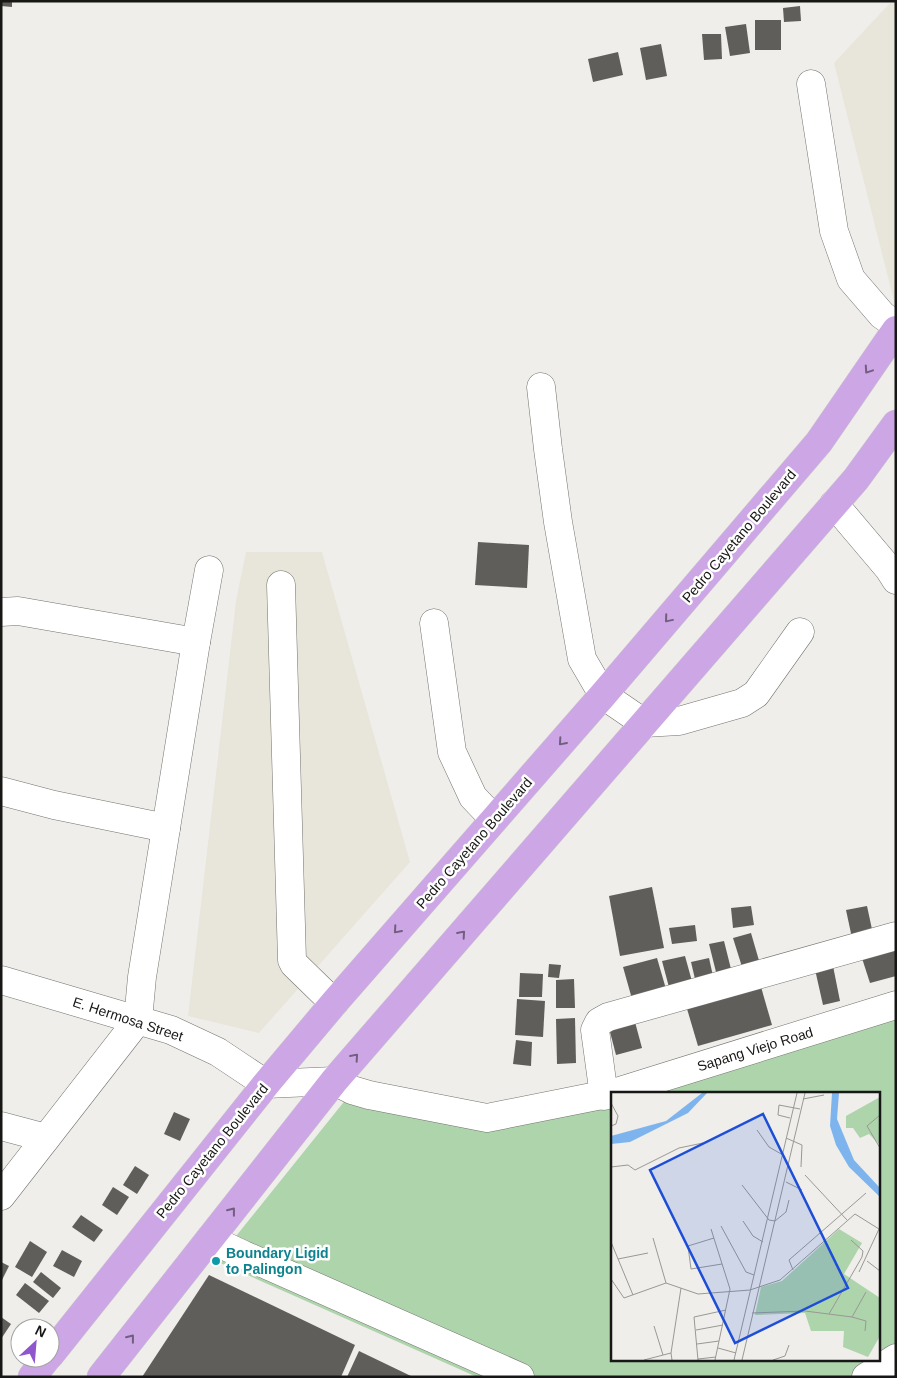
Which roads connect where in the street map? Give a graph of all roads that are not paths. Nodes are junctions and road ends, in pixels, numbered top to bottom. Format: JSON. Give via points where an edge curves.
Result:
{"nodes":[{"id":1,"x":811,"y":84,"type":"dead end"},
{"id":2,"x":896,"y":325,"type":"edge"},
{"id":3,"x":896,"y":330,"type":"edge"},
{"id":4,"x":541,"y":387,"type":"dead end"},
{"id":5,"x":896,"y":424,"type":"edge"},
{"id":6,"x":834,"y":504,"type":"junction"},
{"id":7,"x":209,"y":570,"type":"dead end"},
{"id":8,"x":896,"y":580,"type":"edge"},
{"id":9,"x":281,"y":586,"type":"dead end"},
{"id":10,"x":1,"y":612,"type":"edge"},
{"id":11,"x":434,"y":622,"type":"dead end"},
{"id":12,"x":800,"y":632,"type":"dead end"},
{"id":13,"x":196,"y":642,"type":"junction"},
{"id":14,"x":603,"y":695,"type":"junction"},
{"id":15,"x":644,"y":724,"type":"junction"},
{"id":16,"x":1,"y":791,"type":"edge"},
{"id":17,"x":494,"y":819,"type":"junction"},
{"id":18,"x":166,"y":828,"type":"junction"},
{"id":19,"x":896,"y":936,"type":"edge"},
{"id":20,"x":1,"y":980,"type":"edge"},
{"id":21,"x":334,"y":1003,"type":"junction"},
{"id":22,"x":896,"y":1005,"type":"edge"},
{"id":23,"x":138,"y":1020,"type":"junction"},
{"id":24,"x":334,"y":1081,"type":"junction"},
{"id":25,"x":266,"y":1084,"type":"junction"},
{"id":26,"x":616,"y":1092,"type":"edge"},
{"id":27,"x":610,"y":1094,"type":"edge"},
{"id":28,"x":1,"y":1126,"type":"edge"},
{"id":29,"x":46,"y":1138,"type":"junction"},
{"id":30,"x":1,"y":1196,"type":"edge"},
{"id":31,"x":210,"y":1238,"type":"junction"},
{"id":32,"x":60,"y":1342,"type":"edge"},
{"id":33,"x":896,"y":1358,"type":"edge"},
{"id":34,"x":101,"y":1377,"type":"edge"},
{"id":35,"x":520,"y":1377,"type":"edge"},
{"id":36,"x":866,"y":1377,"type":"edge"}],
"edges":[{"from":1,"to":2,"type":"street","via":[[834,231],[851,279],[882,315]]},
{"from":3,"to":14,"type":"main road","name":"Pedro Cayetano Boulevard","one_way":true,"via":[[819,442]]},
{"from":4,"to":14,"type":"street","via":[[556,504],[582,659]]},
{"from":5,"to":6,"type":"main road"},
{"from":6,"to":8,"type":"street"},
{"from":6,"to":15,"type":"main road"},
{"from":7,"to":13,"type":"street"},
{"from":9,"to":21,"type":"street","via":[[292,960]]},
{"from":10,"to":13,"type":"street","via":[[18,611]]},
{"from":11,"to":17,"type":"street","via":[[452,752],[473,797]]},
{"from":12,"to":15,"type":"street","via":[[756,694],[742,703],[680,721]]},
{"from":13,"to":18,"type":"street"},
{"from":14,"to":15,"type":"street"},
{"from":14,"to":17,"type":"main road","name":"Pedro Cayetano Boulevard","one_way":true},
{"from":24,"to":15,"type":"main road","one_way":true},
{"from":16,"to":18,"type":"street"},
{"from":17,"to":21,"type":"main road","name":"Pedro Cayetano Boulevard","one_way":true},
{"from":18,"to":23,"type":"street"},
{"from":19,"to":27,"type":"street","via":[[608,1017],[599,1022],[595,1030]]},
{"from":20,"to":23,"type":"street","name":"E. Hermosa Street"},
{"from":21,"to":25,"type":"main road","name":"Pedro Cayetano Boulevard"},
{"from":22,"to":26,"type":"street","name":"Sapang Viejo Road"},
{"from":23,"to":25,"type":"street","name":"E. Hermosa Street","via":[[170,1030],[218,1052]]},
{"from":23,"to":29,"type":"street"},
{"from":24,"to":25,"type":"street"},
{"from":24,"to":27,"type":"street","name":"Sapang Viejo Road","via":[[369,1095],[487,1118]]},
{"from":31,"to":24,"type":"main road","one_way":true},
{"from":25,"to":32,"type":"main road","name":"Pedro Cayetano Boulevard"},
{"from":28,"to":29,"type":"street"},
{"from":29,"to":30,"type":"street"},
{"from":34,"to":31,"type":"main road","one_way":true},
{"from":31,"to":35,"type":"street"},
{"from":33,"to":36,"type":"street"}]}
